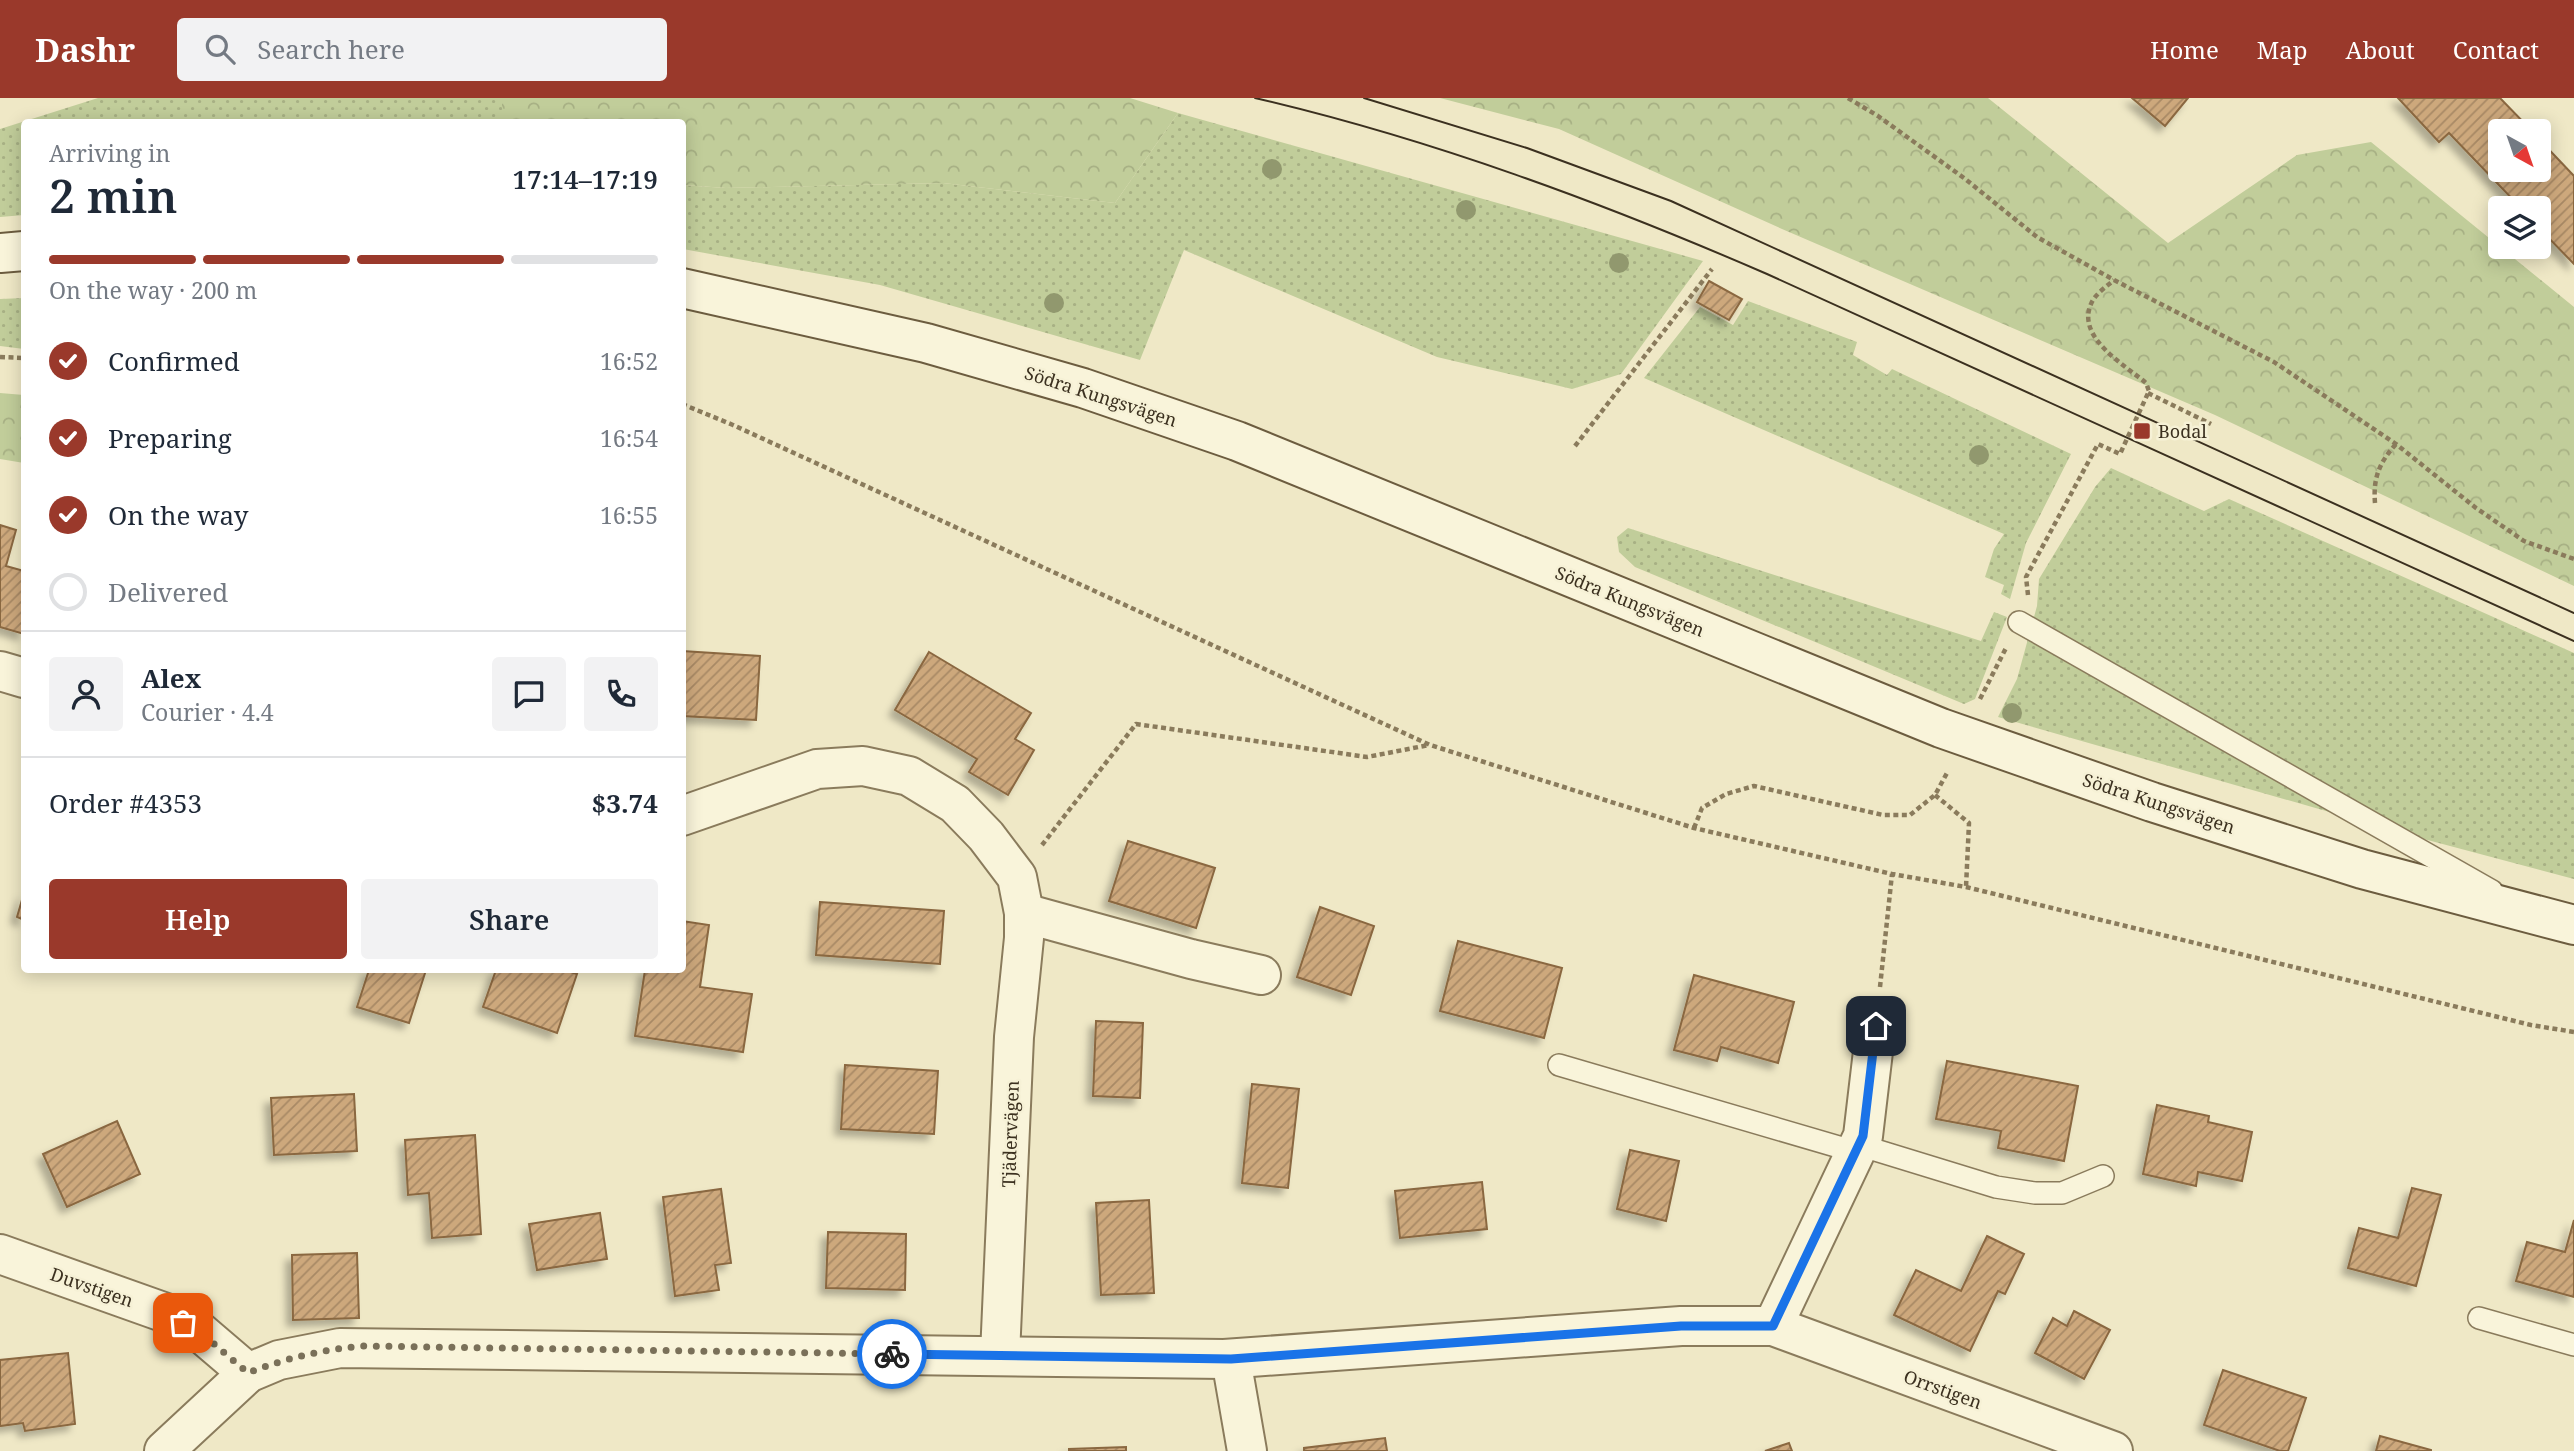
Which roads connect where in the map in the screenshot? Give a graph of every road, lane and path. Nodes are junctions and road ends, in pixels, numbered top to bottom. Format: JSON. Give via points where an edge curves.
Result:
{"nodes":[{"id":1,"x":1848,"y":98,"type":"edge"},
{"id":2,"x":21,"y":251,"type":"edge"},
{"id":3,"x":0,"y":253,"type":"edge"},
{"id":4,"x":1712,"y":270,"type":"dead end"},
{"id":5,"x":2114,"y":280,"type":"junction"},
{"id":6,"x":686,"y":289,"type":"edge"},
{"id":7,"x":0,"y":357,"type":"edge"},
{"id":8,"x":21,"y":358,"type":"edge"},
{"id":9,"x":2148,"y":393,"type":"junction"},
{"id":10,"x":686,"y":406,"type":"edge"},
{"id":11,"x":2211,"y":424,"type":"dead end"},
{"id":12,"x":2396,"y":444,"type":"junction"},
{"id":13,"x":1575,"y":446,"type":"dead end"},
{"id":14,"x":2375,"y":503,"type":"dead end"},
{"id":15,"x":2574,"y":559,"type":"edge"},
{"id":16,"x":2019,"y":622,"type":"junction"},
{"id":17,"x":0,"y":671,"type":"edge"},
{"id":18,"x":21,"y":677,"type":"edge"},
{"id":19,"x":1980,"y":700,"type":"dead end"},
{"id":20,"x":1430,"y":745,"type":"junction"},
{"id":21,"x":1947,"y":773,"type":"dead end"},
{"id":22,"x":1935,"y":795,"type":"junction"},
{"id":23,"x":686,"y":815,"type":"edge"},
{"id":24,"x":1694,"y":828,"type":"junction"},
{"id":25,"x":1892,"y":874,"type":"junction"},
{"id":26,"x":1017,"y":877,"type":"junction"},
{"id":27,"x":1966,"y":887,"type":"junction"},
{"id":28,"x":1024,"y":914,"type":"junction"},
{"id":29,"x":2532,"y":914,"type":"junction"},
{"id":30,"x":2574,"y":925,"type":"edge"},
{"id":31,"x":1261,"y":975,"type":"dead end"},
{"id":32,"x":1876,"y":1026,"type":"joint"},
{"id":33,"x":2574,"y":1032,"type":"edge"},
{"id":34,"x":1559,"y":1065,"type":"dead end"},
{"id":35,"x":1857,"y":1149,"type":"junction"},
{"id":36,"x":2103,"y":1176,"type":"dead end"},
{"id":37,"x":0,"y":1254,"type":"edge"},
{"id":38,"x":2479,"y":1318,"type":"dead end"},
{"id":39,"x":1773,"y":1326,"type":"junction"},
{"id":40,"x":2574,"y":1345,"type":"edge"},
{"id":41,"x":1000,"y":1355,"type":"junction"},
{"id":42,"x":1231,"y":1359,"type":"junction"},
{"id":43,"x":248,"y":1373,"type":"junction"},
{"id":44,"x":164,"y":1451,"type":"edge"},
{"id":45,"x":1247,"y":1451,"type":"edge"},
{"id":46,"x":2113,"y":1451,"type":"edge"}],
"edges":[{"from":1,"to":5,"type":"path","via":[[1964,178],[2037,237]]},
{"from":2,"to":3,"type":"street"},
{"from":4,"to":13,"type":"path"},
{"from":5,"to":9,"type":"path","via":[[2091,303],[2090,330],[2146,383]]},
{"from":5,"to":12,"type":"path","via":[[2274,362]]},
{"from":6,"to":29,"type":"street","name":"Södra Kungsvägen","via":[[926,343],[1096,392],[1250,446],[1941,728],[2362,869]]},
{"from":7,"to":8,"type":"path"},
{"from":9,"to":11,"type":"path"},
{"from":9,"to":16,"type":"path","via":[[2120,454],[2098,444],[2026,578],[2028,596]]},
{"from":10,"to":20,"type":"path"},
{"from":12,"to":14,"type":"path","via":[[2378,470]]},
{"from":12,"to":15,"type":"path","via":[[2524,541]]},
{"from":16,"to":19,"type":"path"},
{"from":16,"to":29,"type":"lane"},
{"from":17,"to":18,"type":"street"},
{"from":20,"to":24,"type":"path"},
{"from":20,"to":26,"type":"path","via":[[1367,757],[1136,724]]},
{"from":21,"to":22,"type":"path"},
{"from":22,"to":24,"type":"path","via":[[1910,815],[1883,815],[1754,786],[1726,794],[1702,808]]},
{"from":22,"to":27,"type":"path","via":[[1969,823]]},
{"from":23,"to":26,"type":"street","name":"Tjädervägen","via":[[817,769],[863,766],[909,776],[955,804]]},
{"from":24,"to":25,"type":"path"},
{"from":25,"to":27,"type":"path"},
{"from":25,"to":32,"type":"path"},
{"from":26,"to":28,"type":"street","name":"Tjädervägen"},
{"from":27,"to":33,"type":"path"},
{"from":28,"to":31,"type":"street"},
{"from":28,"to":41,"type":"street","name":"Tjädervägen"},
{"from":29,"to":30,"type":"street","name":"Södra Kungsvägen"},
{"from":32,"to":35,"type":"street","via":[[1863,1136]]},
{"from":34,"to":35,"type":"lane"},
{"from":35,"to":36,"type":"lane","via":[[2035,1193],[2062,1193]]},
{"from":35,"to":39,"type":"street"},
{"from":37,"to":43,"type":"street","name":"Duvstigen","via":[[166,1313],[200,1332]]},
{"from":38,"to":40,"type":"lane"},
{"from":39,"to":42,"type":"street","via":[[1681,1326]]},
{"from":39,"to":46,"type":"street","name":"Orrstigen"},
{"from":41,"to":42,"type":"street"},
{"from":41,"to":43,"type":"street","via":[[365,1346],[279,1360]]},
{"from":42,"to":45,"type":"street"},
{"from":43,"to":44,"type":"street"}]}
